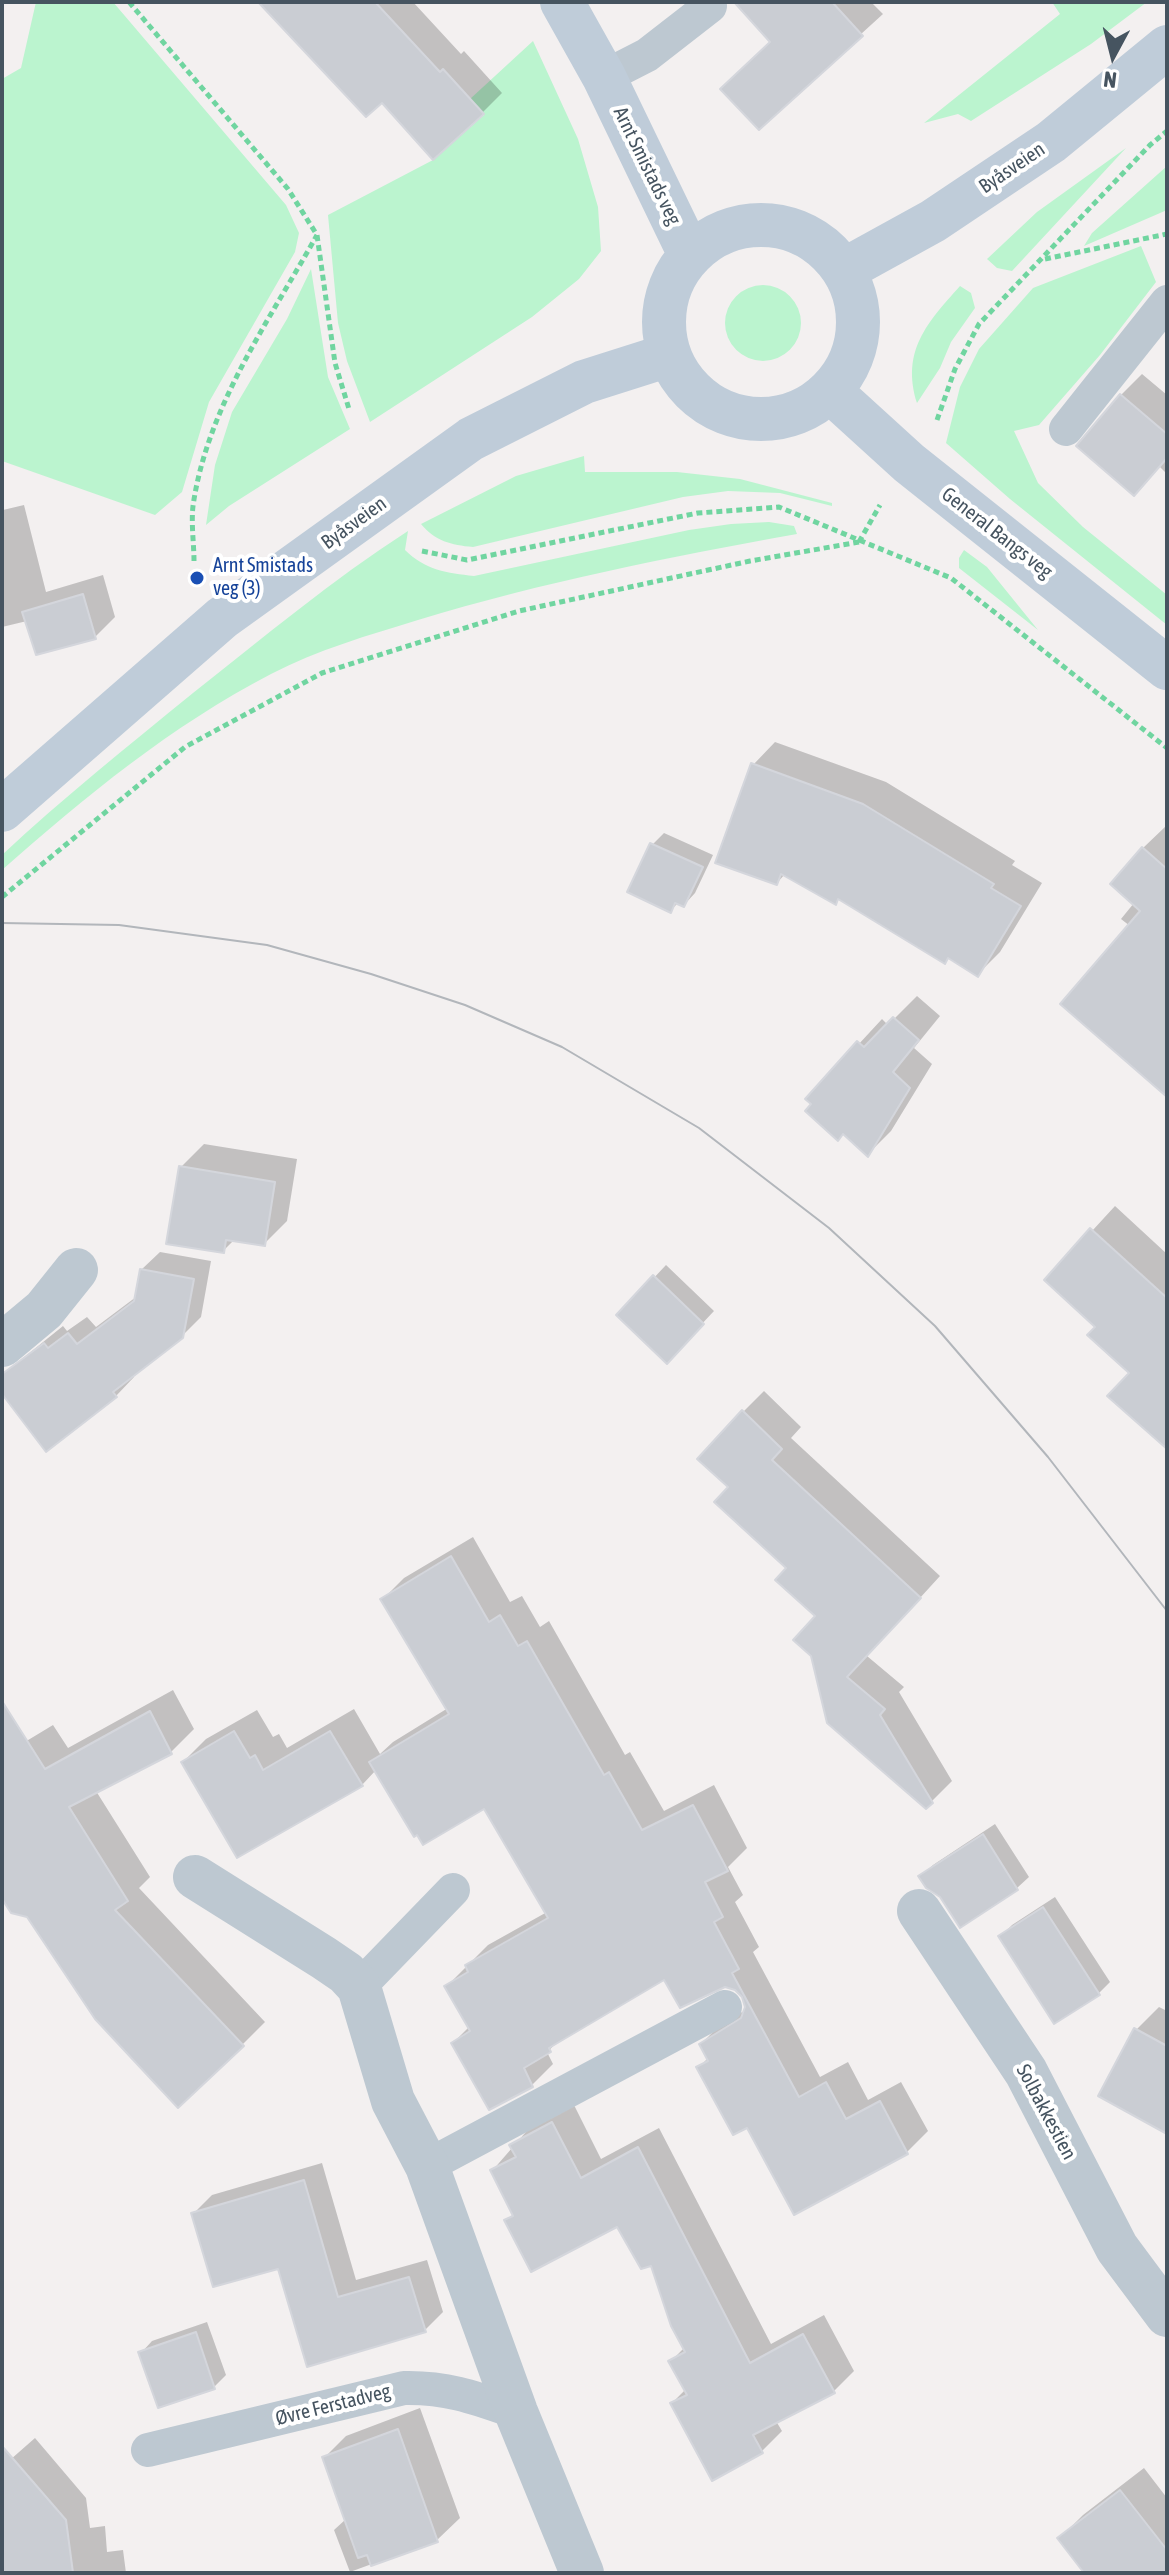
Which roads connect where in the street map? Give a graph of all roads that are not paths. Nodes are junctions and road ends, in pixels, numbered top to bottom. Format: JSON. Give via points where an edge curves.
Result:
{"nodes":[{"id":1,"x":562,"y":2,"type":"edge"},
{"id":2,"x":710,"y":6,"type":"dead end"},
{"id":3,"x":1167,"y":47,"type":"edge"},
{"id":4,"x":604,"y":77,"type":"junction"},
{"id":5,"x":690,"y":255,"type":"junction"},
{"id":6,"x":844,"y":270,"type":"junction"},
{"id":7,"x":1167,"y":302,"type":"edge"},
{"id":8,"x":669,"y":355,"type":"junction"},
{"id":9,"x":831,"y":392,"type":"junction"},
{"id":10,"x":1066,"y":429,"type":"dead end"},
{"id":11,"x":1167,"y":668,"type":"edge"},
{"id":12,"x":2,"y":810,"type":"edge"},
{"id":13,"x":76,"y":1270,"type":"dead end"},
{"id":14,"x":2,"y":1345,"type":"edge"},
{"id":15,"x":195,"y":1877,"type":"dead end"},
{"id":16,"x":453,"y":1890,"type":"dead end"},
{"id":17,"x":919,"y":1911,"type":"dead end"},
{"id":18,"x":359,"y":1987,"type":"junction"},
{"id":19,"x":725,"y":2007,"type":"dead end"},
{"id":20,"x":427,"y":2166,"type":"junction"},
{"id":21,"x":1167,"y":2315,"type":"edge"},
{"id":22,"x":516,"y":2412,"type":"junction"},
{"id":23,"x":148,"y":2450,"type":"dead end"},
{"id":24,"x":582,"y":2573,"type":"edge"}],
"edges":[{"from":1,"to":4,"type":"main road","name":"Arnt Smistads veg"},
{"from":2,"to":4,"type":"lane","via":[[647,55]]},
{"from":3,"to":6,"type":"main road","name":"Byåsveien","via":[[1051,142],[933,221]]},
{"from":4,"to":5,"type":"main road","name":"Arnt Smistads veg"},
{"from":5,"to":6,"type":"main road","via":[[718,235],[753,225],[788,228],[820,244]]},
{"from":5,"to":8,"type":"main road","via":[[671,285],[663,320]]},
{"from":6,"to":9,"type":"main road","via":[[857,301],[859,333],[850,364]]},
{"from":7,"to":10,"type":"lane"},
{"from":8,"to":9,"type":"main road","via":[[685,384],[710,406],[740,418],[773,419],[804,410]]},
{"from":8,"to":12,"type":"main road","name":"Byåsveien","via":[[584,382],[471,439],[222,618]]},
{"from":9,"to":11,"type":"main road","name":"General Bangs veg","via":[[909,463]]},
{"from":13,"to":14,"type":"street","via":[[44,1310]]},
{"from":15,"to":18,"type":"street","via":[[324,1958]]},
{"from":16,"to":18,"type":"lane"},
{"from":17,"to":21,"type":"street","name":"Solbakkestien","via":[[1026,2072],[1117,2248]]},
{"from":18,"to":20,"type":"street","via":[[393,2101]]},
{"from":19,"to":20,"type":"lane"},
{"from":20,"to":22,"type":"street"},
{"from":22,"to":23,"type":"lane","name":"Øvre Ferstadveg","via":[[459,2392],[404,2388]]},
{"from":22,"to":24,"type":"street"}]}
